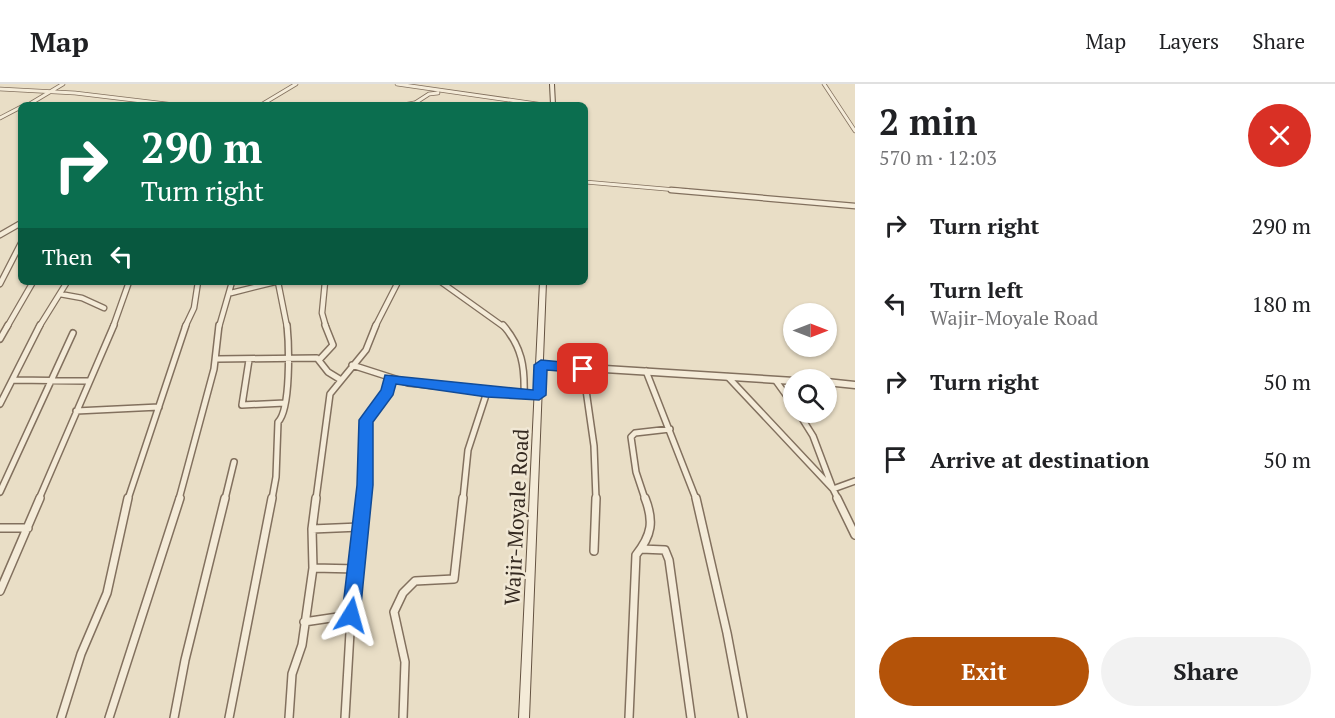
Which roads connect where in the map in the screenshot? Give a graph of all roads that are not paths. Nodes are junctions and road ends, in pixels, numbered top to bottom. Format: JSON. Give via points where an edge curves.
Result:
{"nodes":[{"id":1,"x":63,"y":84,"type":"edge"},
{"id":2,"x":296,"y":84,"type":"edge"},
{"id":3,"x":397,"y":84,"type":"edge"},
{"id":4,"x":552,"y":84,"type":"edge"},
{"id":5,"x":824,"y":84,"type":"edge"},
{"id":6,"x":421,"y":86,"type":"edge"},
{"id":7,"x":0,"y":89,"type":"edge"},
{"id":8,"x":54,"y":92,"type":"junction"},
{"id":9,"x":442,"y":92,"type":"junction"},
{"id":10,"x":34,"y":102,"type":"edge"},
{"id":11,"x":147,"y":102,"type":"edge"},
{"id":12,"x":266,"y":102,"type":"edge"},
{"id":13,"x":416,"y":102,"type":"edge"},
{"id":14,"x":520,"y":102,"type":"edge"},
{"id":15,"x":553,"y":102,"type":"edge"},
{"id":16,"x":18,"y":109,"type":"edge"},
{"id":17,"x":0,"y":118,"type":"edge"},
{"id":18,"x":855,"y":130,"type":"edge"},
{"id":19,"x":588,"y":182,"type":"edge"},
{"id":20,"x":855,"y":206,"type":"edge"},
{"id":21,"x":18,"y":225,"type":"edge"},
{"id":22,"x":0,"y":236,"type":"edge"},
{"id":23,"x":18,"y":249,"type":"edge"},
{"id":24,"x":0,"y":284,"type":"edge"},
{"id":25,"x":31,"y":285,"type":"edge"},
{"id":26,"x":65,"y":285,"type":"edge"},
{"id":27,"x":128,"y":285,"type":"edge"},
{"id":28,"x":198,"y":285,"type":"edge"},
{"id":29,"x":232,"y":285,"type":"edge"},
{"id":30,"x":264,"y":285,"type":"edge"},
{"id":31,"x":277,"y":285,"type":"edge"},
{"id":32,"x":325,"y":285,"type":"edge"},
{"id":33,"x":396,"y":285,"type":"edge"},
{"id":34,"x":446,"y":285,"type":"edge"},
{"id":35,"x":543,"y":285,"type":"edge"},
{"id":36,"x":231,"y":293,"type":"junction"},
{"id":37,"x":60,"y":294,"type":"junction"},
{"id":38,"x":104,"y":308,"type":"dead end"},
{"id":39,"x":73,"y":333,"type":"dead end"},
{"id":40,"x":0,"y":339,"type":"edge"},
{"id":41,"x":217,"y":359,"type":"junction"},
{"id":42,"x":287,"y":359,"type":"junction"},
{"id":43,"x":320,"y":359,"type":"junction"},
{"id":44,"x":249,"y":360,"type":"junction"},
{"id":45,"x":352,"y":365,"type":"junction"},
{"id":46,"x":541,"y":365,"type":"junction"},
{"id":47,"x":583,"y":369,"type":"junction"},
{"id":48,"x":646,"y":371,"type":"junction"},
{"id":49,"x":728,"y":377,"type":"junction"},
{"id":50,"x":390,"y":379,"type":"junction"},
{"id":51,"x":13,"y":380,"type":"junction"},
{"id":52,"x":341,"y":380,"type":"junction"},
{"id":53,"x":49,"y":381,"type":"junction"},
{"id":54,"x":89,"y":381,"type":"junction"},
{"id":55,"x":776,"y":381,"type":"junction"},
{"id":56,"x":783,"y":381,"type":"edge"},
{"id":57,"x":837,"y":383,"type":"edge"},
{"id":58,"x":855,"y":385,"type":"edge"},
{"id":59,"x":783,"y":391,"type":"edge"},
{"id":60,"x":487,"y":392,"type":"junction"},
{"id":61,"x":524,"y":395,"type":"junction"},
{"id":62,"x":539,"y":395,"type":"junction"},
{"id":63,"x":285,"y":403,"type":"junction"},
{"id":64,"x":0,"y":404,"type":"edge"},
{"id":65,"x":159,"y":407,"type":"junction"},
{"id":66,"x":76,"y":411,"type":"junction"},
{"id":67,"x":804,"y":423,"type":"edge"},
{"id":68,"x":670,"y":429,"type":"junction"},
{"id":69,"x":234,"y":462,"type":"dead end"},
{"id":70,"x":855,"y":481,"type":"edge"},
{"id":71,"x":833,"y":489,"type":"junction"},
{"id":72,"x":0,"y":492,"type":"edge"},
{"id":73,"x":360,"y":527,"type":"junction"},
{"id":74,"x":0,"y":528,"type":"edge"},
{"id":75,"x":28,"y":528,"type":"junction"},
{"id":76,"x":312,"y":529,"type":"junction"},
{"id":77,"x":855,"y":535,"type":"edge"},
{"id":78,"x":641,"y":549,"type":"junction"},
{"id":79,"x":594,"y":551,"type":"dead end"},
{"id":80,"x":313,"y":568,"type":"junction"},
{"id":81,"x":358,"y":569,"type":"junction"},
{"id":82,"x":0,"y":591,"type":"edge"},
{"id":83,"x":351,"y":615,"type":"junction"},
{"id":84,"x":304,"y":622,"type":"junction"},
{"id":85,"x":61,"y":718,"type":"edge"},
{"id":86,"x":109,"y":718,"type":"edge"},
{"id":87,"x":174,"y":718,"type":"edge"},
{"id":88,"x":229,"y":718,"type":"edge"},
{"id":89,"x":289,"y":718,"type":"edge"},
{"id":90,"x":345,"y":718,"type":"edge"},
{"id":91,"x":403,"y":718,"type":"edge"},
{"id":92,"x":524,"y":718,"type":"edge"},
{"id":93,"x":629,"y":718,"type":"edge"},
{"id":94,"x":691,"y":718,"type":"edge"},
{"id":95,"x":743,"y":718,"type":"edge"}],
"edges":[{"from":1,"to":8,"type":"street"},
{"from":2,"to":12,"type":"street"},
{"from":3,"to":6,"type":"street"},
{"from":4,"to":15,"type":"main road"},
{"from":5,"to":18,"type":"street"},
{"from":6,"to":9,"type":"street"},
{"from":7,"to":8,"type":"street"},
{"from":8,"to":10,"type":"street"},
{"from":8,"to":11,"type":"street"},
{"from":9,"to":13,"type":"street"},
{"from":9,"to":14,"type":"street"},
{"from":16,"to":17,"type":"street"},
{"from":19,"to":20,"type":"street"},
{"from":21,"to":22,"type":"street"},
{"from":23,"to":24,"type":"street"},
{"from":25,"to":40,"type":"street"},
{"from":26,"to":37,"type":"street"},
{"from":27,"to":54,"type":"street"},
{"from":28,"to":65,"type":"street","via":[[194,308]]},
{"from":29,"to":36,"type":"street"},
{"from":30,"to":36,"type":"street"},
{"from":31,"to":42,"type":"street","via":[[288,319]]},
{"from":32,"to":43,"type":"street","via":[[322,315],[333,345]]},
{"from":33,"to":45,"type":"street","via":[[366,350]]},
{"from":34,"to":61,"type":"street","via":[[505,326],[526,367]]},
{"from":35,"to":46,"type":"main road","name":"Wajir-Moyale Road"},
{"from":36,"to":41,"type":"street","via":[[220,323]]},
{"from":37,"to":38,"type":"street"},
{"from":37,"to":51,"type":"street"},
{"from":39,"to":53,"type":"street"},
{"from":41,"to":44,"type":"street"},
{"from":41,"to":86,"type":"street","via":[[194,437],[190,465]]},
{"from":42,"to":43,"type":"street"},
{"from":42,"to":44,"type":"street"},
{"from":42,"to":63,"type":"street"},
{"from":43,"to":52,"type":"street","via":[[328,372]]},
{"from":44,"to":63,"type":"street","via":[[242,405]]},
{"from":45,"to":50,"type":"street"},
{"from":45,"to":52,"type":"street"},
{"from":46,"to":47,"type":"street"},
{"from":46,"to":62,"type":"main road","name":"Wajir-Moyale Road"},
{"from":47,"to":48,"type":"street"},
{"from":47,"to":79,"type":"street","via":[[594,446]]},
{"from":48,"to":49,"type":"street"},
{"from":48,"to":68,"type":"street"},
{"from":49,"to":55,"type":"street"},
{"from":49,"to":71,"type":"street"},
{"from":50,"to":60,"type":"street"},
{"from":50,"to":73,"type":"street","via":[[388,392],[366,420]]},
{"from":51,"to":53,"type":"street"},
{"from":51,"to":64,"type":"street"},
{"from":52,"to":76,"type":"street","via":[[330,394]]},
{"from":53,"to":54,"type":"street"},
{"from":53,"to":72,"type":"street"},
{"from":54,"to":66,"type":"street"},
{"from":55,"to":56,"type":"street"},
{"from":55,"to":59,"type":"street"},
{"from":57,"to":58,"type":"street"},
{"from":60,"to":61,"type":"street"},
{"from":60,"to":91,"type":"street","via":[[468,450],[454,579],[415,581],[394,608],[393,621],[405,661]]},
{"from":61,"to":62,"type":"street"},
{"from":62,"to":92,"type":"main road","name":"Wajir-Moyale Road"},
{"from":63,"to":88,"type":"street","via":[[284,417],[278,422],[276,477]]},
{"from":65,"to":66,"type":"street"},
{"from":65,"to":85,"type":"street","via":[[136,470],[106,593]]},
{"from":66,"to":75,"type":"street"},
{"from":67,"to":71,"type":"street","via":[[819,449]]},
{"from":68,"to":78,"type":"street","via":[[635,433],[631,437],[639,483],[653,521],[651,535]]},
{"from":68,"to":95,"type":"street","via":[[694,491],[705,534]]},
{"from":69,"to":87,"type":"street"},
{"from":70,"to":71,"type":"street"},
{"from":71,"to":77,"type":"street"},
{"from":73,"to":76,"type":"street"},
{"from":73,"to":81,"type":"street"},
{"from":74,"to":75,"type":"street"},
{"from":75,"to":82,"type":"street"},
{"from":76,"to":80,"type":"street"},
{"from":78,"to":93,"type":"street","via":[[636,555]]},
{"from":78,"to":94,"type":"street","via":[[665,550],[669,560]]},
{"from":80,"to":81,"type":"street"},
{"from":80,"to":84,"type":"street"},
{"from":81,"to":83,"type":"street"},
{"from":83,"to":84,"type":"street"},
{"from":83,"to":90,"type":"street"},
{"from":84,"to":89,"type":"street","via":[[302,645],[292,674]]}]}
